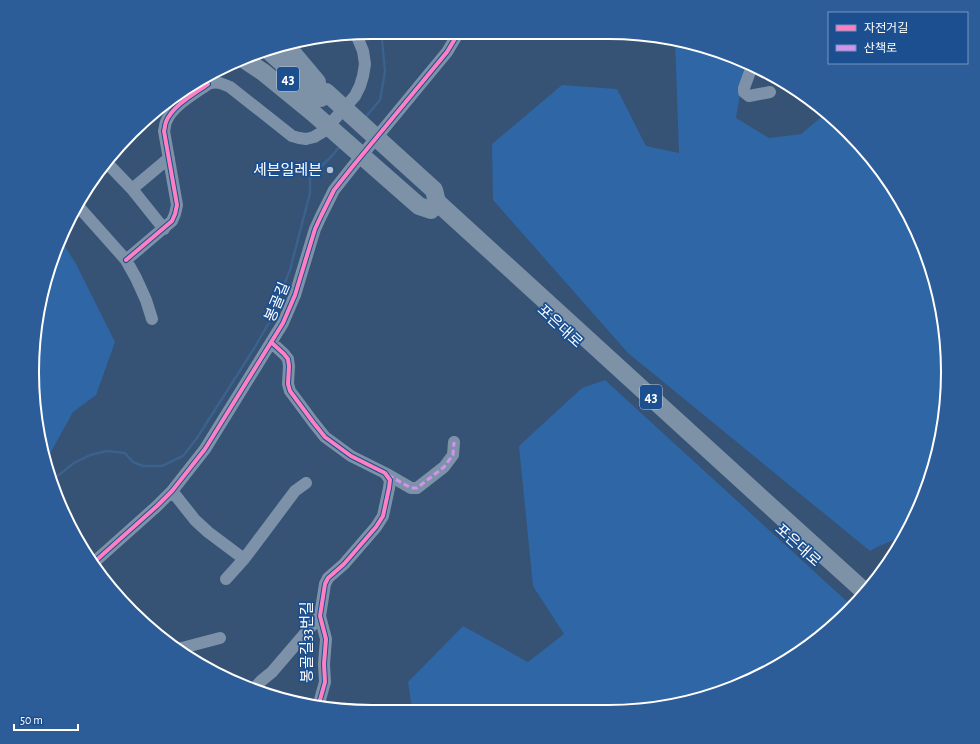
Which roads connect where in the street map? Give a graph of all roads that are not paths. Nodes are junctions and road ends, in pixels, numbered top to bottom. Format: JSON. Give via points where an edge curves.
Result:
{"nodes":[{"id":1,"x":455,"y":39,"type":"edge"},
{"id":2,"x":358,"y":40,"type":"edge"},
{"id":3,"x":288,"y":49,"type":"edge"},
{"id":4,"x":272,"y":55,"type":"edge"},
{"id":5,"x":263,"y":58,"type":"edge"},
{"id":6,"x":249,"y":63,"type":"edge"},
{"id":7,"x":750,"y":71,"type":"edge"},
{"id":8,"x":211,"y":81,"type":"edge"},
{"id":9,"x":197,"y":89,"type":"edge"},
{"id":10,"x":770,"y":92,"type":"dead end"},
{"id":11,"x":319,"y":102,"type":"junction"},
{"id":12,"x":169,"y":158,"type":"junction"},
{"id":13,"x":110,"y":166,"type":"edge"},
{"id":14,"x":132,"y":189,"type":"junction"},
{"id":15,"x":434,"y":206,"type":"junction"},
{"id":16,"x":81,"y":210,"type":"edge"},
{"id":17,"x":164,"y":229,"type":"junction"},
{"id":18,"x":126,"y":260,"type":"junction"},
{"id":19,"x":152,"y":319,"type":"dead end"},
{"id":20,"x":271,"y":342,"type":"junction"},
{"id":21,"x":454,"y":442,"type":"dead end"},
{"id":22,"x":385,"y":473,"type":"junction"},
{"id":23,"x":306,"y":483,"type":"dead end"},
{"id":24,"x":172,"y":491,"type":"junction"},
{"id":25,"x":244,"y":559,"type":"junction"},
{"id":26,"x":97,"y":560,"type":"edge"},
{"id":27,"x":226,"y":579,"type":"dead end"},
{"id":28,"x":861,"y":588,"type":"edge"},
{"id":29,"x":854,"y":596,"type":"edge"},
{"id":30,"x":320,"y":616,"type":"junction"},
{"id":31,"x":220,"y":638,"type":"dead end"},
{"id":32,"x":185,"y":647,"type":"edge"},
{"id":33,"x":258,"y":685,"type":"edge"},
{"id":34,"x":320,"y":701,"type":"edge"}],
"edges":[{"from":1,"to":20,"type":"street","name":"봉골길","via":[[447,52],[334,190],[315,229],[290,309]]},
{"from":2,"to":8,"type":"street","via":[[365,64],[360,86],[324,131],[314,137],[306,139],[292,136],[230,87]]},
{"from":3,"to":11,"type":"highway"},
{"from":4,"to":11,"type":"highway","number":"43"},
{"from":5,"to":11,"type":"highway","number":"43"},
{"from":6,"to":11,"type":"highway"},
{"from":7,"to":10,"type":"street","via":[[744,92],[748,96]]},
{"from":9,"to":12,"type":"street","via":[[171,113],[166,122],[164,131]]},
{"from":11,"to":15,"type":"highway","bridge":true,"via":[[419,206]]},
{"from":11,"to":15,"type":"highway","bridge":true,"via":[[434,190]]},
{"from":12,"to":14,"type":"street"},
{"from":12,"to":17,"type":"street","via":[[177,205],[172,221]]},
{"from":13,"to":14,"type":"street"},
{"from":14,"to":17,"type":"street"},
{"from":15,"to":28,"type":"highway","name":"포은대로","number":"43"},
{"from":15,"to":29,"type":"highway","name":"포은대로","number":"43","via":[[546,314]]},
{"from":16,"to":18,"type":"street"},
{"from":17,"to":18,"type":"street"},
{"from":18,"to":19,"type":"street","via":[[146,300]]},
{"from":20,"to":22,"type":"street","via":[[288,359],[290,391],[325,437],[351,456]]},
{"from":20,"to":24,"type":"street","name":"봉골길","via":[[205,449]]},
{"from":21,"to":22,"type":"street","via":[[453,455],[444,467],[417,488],[411,488]]},
{"from":22,"to":30,"type":"street","name":"봉골길33번길","via":[[390,480],[383,516],[344,564],[328,578]]},
{"from":23,"to":25,"type":"street","via":[[295,491]]},
{"from":24,"to":25,"type":"street","via":[[195,520]]},
{"from":24,"to":26,"type":"street","name":"봉골길"},
{"from":25,"to":27,"type":"street"},
{"from":30,"to":33,"type":"street","via":[[272,672]]},
{"from":30,"to":34,"type":"street","name":"봉골길33번길","via":[[326,639],[325,682]]},
{"from":31,"to":32,"type":"street"}]}
